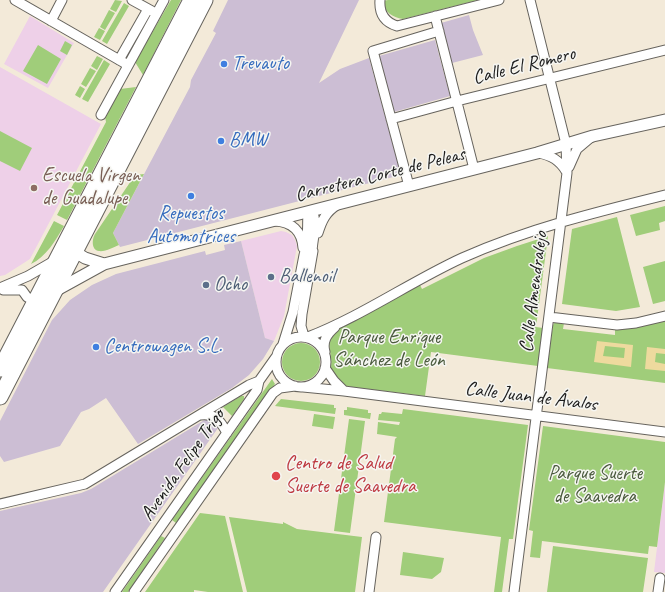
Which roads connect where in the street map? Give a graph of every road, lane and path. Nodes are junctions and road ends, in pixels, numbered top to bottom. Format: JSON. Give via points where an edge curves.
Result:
{"nodes":[{"id":1,"x":15,"y":0,"type":"edge"},
{"id":2,"x":62,"y":0,"type":"edge"},
{"id":3,"x":132,"y":0,"type":"edge"},
{"id":4,"x":164,"y":0,"type":"edge"},
{"id":5,"x":191,"y":0,"type":"edge"},
{"id":6,"x":205,"y":0,"type":"edge"},
{"id":7,"x":380,"y":0,"type":"edge"},
{"id":8,"x":499,"y":0,"type":"edge"},
{"id":9,"x":530,"y":0,"type":"edge"},
{"id":10,"x":148,"y":9,"type":"junction"},
{"id":11,"x":156,"y":14,"type":"junction"},
{"id":12,"x":435,"y":16,"type":"junction"},
{"id":13,"x":51,"y":21,"type":"junction"},
{"id":14,"x":438,"y":31,"type":"junction"},
{"id":15,"x":665,"y":50,"type":"edge"},
{"id":16,"x":119,"y":60,"type":"junction"},
{"id":17,"x":128,"y":65,"type":"junction"},
{"id":18,"x":549,"y":78,"type":"junction"},
{"id":19,"x":457,"y":101,"type":"junction"},
{"id":20,"x":101,"y":115,"type":"dead end"},
{"id":21,"x":391,"y":119,"type":"junction"},
{"id":22,"x":665,"y":120,"type":"edge"},
{"id":23,"x":593,"y":136,"type":"junction"},
{"id":24,"x":568,"y":143,"type":"junction"},
{"id":25,"x":537,"y":153,"type":"junction"},
{"id":26,"x":571,"y":160,"type":"junction"},
{"id":27,"x":474,"y":169,"type":"junction"},
{"id":28,"x":567,"y":173,"type":"junction"},
{"id":29,"x":409,"y":186,"type":"junction"},
{"id":30,"x":665,"y":195,"type":"edge"},
{"id":31,"x":338,"y":204,"type":"junction"},
{"id":32,"x":310,"y":211,"type":"junction"},
{"id":33,"x":272,"y":221,"type":"junction"},
{"id":34,"x":561,"y":222,"type":"junction"},
{"id":35,"x":83,"y":253,"type":"junction"},
{"id":36,"x":308,"y":256,"type":"junction"},
{"id":37,"x":57,"y":259,"type":"junction"},
{"id":38,"x":104,"y":264,"type":"junction"},
{"id":39,"x":28,"y":276,"type":"junction"},
{"id":40,"x":81,"y":278,"type":"junction"},
{"id":41,"x":0,"y":290,"type":"edge"},
{"id":42,"x":22,"y":290,"type":"junction"},
{"id":43,"x":55,"y":291,"type":"junction"},
{"id":44,"x":35,"y":301,"type":"junction"},
{"id":45,"x":549,"y":316,"type":"junction"},
{"id":46,"x":665,"y":316,"type":"edge"},
{"id":47,"x":336,"y":326,"type":"junction"},
{"id":48,"x":306,"y":337,"type":"junction"},
{"id":49,"x":283,"y":344,"type":"junction"},
{"id":50,"x":325,"y":353,"type":"junction"},
{"id":51,"x":276,"y":357,"type":"junction"},
{"id":52,"x":325,"y":368,"type":"junction"},
{"id":53,"x":0,"y":369,"type":"edge"},
{"id":54,"x":259,"y":381,"type":"junction"},
{"id":55,"x":299,"y":387,"type":"junction"},
{"id":56,"x":344,"y":391,"type":"junction"},
{"id":57,"x":0,"y":397,"type":"edge"},
{"id":58,"x":200,"y":415,"type":"junction"},
{"id":59,"x":537,"y":416,"type":"junction"},
{"id":60,"x":665,"y":432,"type":"edge"},
{"id":61,"x":227,"y":433,"type":"junction"},
{"id":62,"x":0,"y":504,"type":"edge"},
{"id":63,"x":162,"y":525,"type":"junction"},
{"id":64,"x":175,"y":534,"type":"junction"},
{"id":65,"x":376,"y":537,"type":"dead end"},
{"id":66,"x":660,"y":578,"type":"dead end"},
{"id":67,"x":115,"y":592,"type":"edge"},
{"id":68,"x":134,"y":592,"type":"edge"},
{"id":69,"x":369,"y":592,"type":"edge"},
{"id":70,"x":514,"y":592,"type":"edge"},
{"id":71,"x":658,"y":592,"type":"edge"}],
"edges":[{"from":1,"to":13,"type":"street"},
{"from":2,"to":13,"type":"street"},
{"from":3,"to":10,"type":"street"},
{"from":4,"to":11,"type":"street"},
{"from":5,"to":37,"type":"highway"},
{"from":6,"to":35,"type":"highway"},
{"from":7,"to":12,"type":"street","via":[[383,17],[397,26]]},
{"from":8,"to":12,"type":"street"},
{"from":9,"to":18,"type":"street"},
{"from":10,"to":11,"type":"street"},
{"from":10,"to":16,"type":"street"},
{"from":11,"to":17,"type":"street"},
{"from":12,"to":14,"type":"street"},
{"from":13,"to":16,"type":"street"},
{"from":14,"to":19,"type":"street"},
{"from":14,"to":21,"type":"street","via":[[373,51]]},
{"from":15,"to":18,"type":"street","name":"Calle El Romero"},
{"from":16,"to":17,"type":"street"},
{"from":17,"to":20,"type":"street"},
{"from":18,"to":19,"type":"street","name":"Calle El Romero"},
{"from":18,"to":24,"type":"street"},
{"from":19,"to":21,"type":"street","name":"Calle El Romero"},
{"from":19,"to":27,"type":"street"},
{"from":21,"to":29,"type":"street"},
{"from":22,"to":23,"type":"street","name":"Carretera Corte de Peleas"},
{"from":23,"to":24,"type":"street","name":"Carretera Corte de Peleas"},
{"from":23,"to":26,"type":"street","name":"Calle Almendralejo","via":[[577,149]]},
{"from":24,"to":25,"type":"street","name":"Carretera Corte de Peleas"},
{"from":24,"to":26,"type":"street","name":"Calle Almendralejo"},
{"from":24,"to":28,"type":"street","name":"Calle Almendralejo"},
{"from":25,"to":27,"type":"street","name":"Carretera Corte de Peleas"},
{"from":25,"to":28,"type":"street","via":[[551,155],[562,164]]},
{"from":26,"to":28,"type":"street","name":"Calle Almendralejo"},
{"from":27,"to":29,"type":"street","name":"Carretera Corte de Peleas"},
{"from":28,"to":34,"type":"street","name":"Calle Almendralejo"},
{"from":29,"to":31,"type":"street","name":"Carretera Corte de Peleas"},
{"from":30,"to":34,"type":"street"},
{"from":31,"to":32,"type":"street","name":"Carretera Corte de Peleas"},
{"from":31,"to":36,"type":"street","via":[[329,210],[321,223]]},
{"from":32,"to":33,"type":"street","name":"Carretera Corte de Peleas"},
{"from":32,"to":36,"type":"street"},
{"from":33,"to":36,"type":"street","via":[[283,222],[297,229]]},
{"from":33,"to":38,"type":"street","name":"Carretera Corte de Peleas"},
{"from":34,"to":45,"type":"street","name":"Calle Almendralejo"},
{"from":34,"to":47,"type":"street","via":[[501,242],[461,259]]},
{"from":35,"to":37,"type":"highway"},
{"from":35,"to":38,"type":"street"},
{"from":35,"to":40,"type":"street","via":[[86,272]]},
{"from":35,"to":43,"type":"highway"},
{"from":36,"to":48,"type":"street","via":[[301,326]]},
{"from":36,"to":49,"type":"street"},
{"from":37,"to":39,"type":"street"},
{"from":37,"to":44,"type":"highway"},
{"from":38,"to":40,"type":"street","name":"Carretera Corte de Peleas"},
{"from":39,"to":41,"type":"street"},
{"from":39,"to":42,"type":"street"},
{"from":40,"to":43,"type":"street","name":"Carretera Corte de Peleas"},
{"from":41,"to":42,"type":"street"},
{"from":42,"to":44,"type":"street","via":[[27,297]]},
{"from":43,"to":44,"type":"highway"},
{"from":43,"to":57,"type":"highway"},
{"from":44,"to":53,"type":"highway"},
{"from":45,"to":46,"type":"street","via":[[617,325]]},
{"from":45,"to":59,"type":"street","name":"Calle Almendralejo"},
{"from":47,"to":48,"type":"street"},
{"from":47,"to":50,"type":"street","via":[[325,338]]},
{"from":48,"to":49,"type":"street","via":[[289,339]]},
{"from":48,"to":50,"type":"street","via":[[315,340]]},
{"from":49,"to":51,"type":"street"},
{"from":50,"to":52,"type":"street"},
{"from":51,"to":54,"type":"street","name":"Avenida Felipe Trigo"},
{"from":51,"to":55,"type":"street","via":[[276,365],[282,378]]},
{"from":52,"to":55,"type":"street","via":[[317,381]]},
{"from":52,"to":56,"type":"street"},
{"from":54,"to":58,"type":"street"},
{"from":54,"to":61,"type":"street","name":"Avenida Felipe Trigo","via":[[257,390]]},
{"from":55,"to":56,"type":"street","name":"Calle Juan de Ávalos"},
{"from":55,"to":64,"type":"street","name":"Avenida Felipe Trigo","via":[[280,388],[274,393]]},
{"from":56,"to":59,"type":"street","name":"Calle Juan de Ávalos"},
{"from":58,"to":61,"type":"street","via":[[208,414],[217,418]]},
{"from":58,"to":62,"type":"street","via":[[85,484]]},
{"from":59,"to":60,"type":"street","name":"Calle Juan de Ávalos"},
{"from":59,"to":70,"type":"street","name":"Calle Almendralejo"},
{"from":61,"to":63,"type":"street","name":"Avenida Felipe Trigo"},
{"from":63,"to":64,"type":"street"},
{"from":63,"to":67,"type":"street","name":"Avenida Felipe Trigo"},
{"from":64,"to":68,"type":"street","name":"Avenida Felipe Trigo"},
{"from":65,"to":69,"type":"street"},
{"from":66,"to":71,"type":"street"}]}
